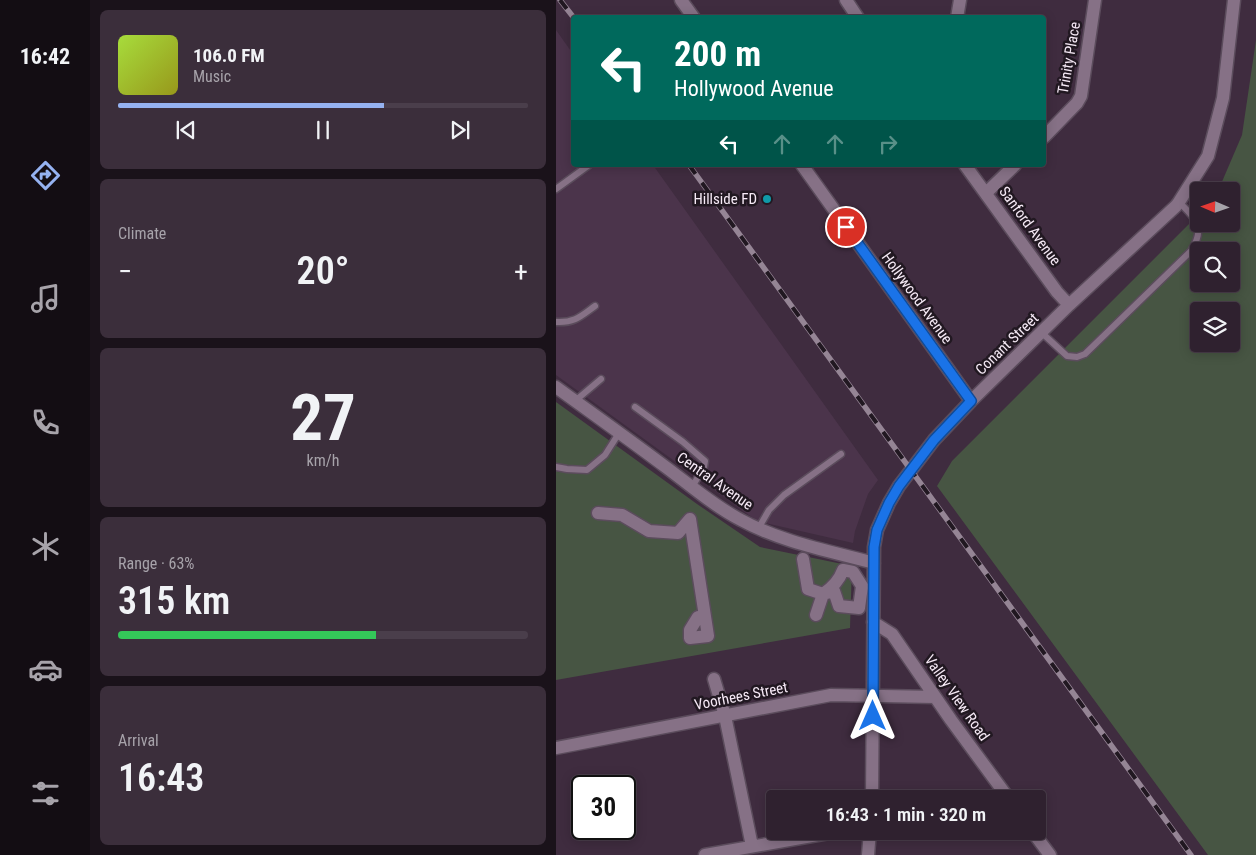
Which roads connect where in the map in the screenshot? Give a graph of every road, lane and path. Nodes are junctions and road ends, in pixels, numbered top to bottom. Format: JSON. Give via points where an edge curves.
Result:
{"nodes":[{"id":1,"x":682,"y":0,"type":"edge"},
{"id":2,"x":846,"y":0,"type":"edge"},
{"id":3,"x":960,"y":0,"type":"edge"},
{"id":4,"x":1095,"y":0,"type":"edge"},
{"id":5,"x":1234,"y":0,"type":"edge"},
{"id":6,"x":692,"y":15,"type":"edge"},
{"id":7,"x":856,"y":15,"type":"edge"},
{"id":8,"x":958,"y":15,"type":"edge"},
{"id":9,"x":1046,"y":135,"type":"edge"},
{"id":10,"x":586,"y":167,"type":"edge"},
{"id":11,"x":803,"y":167,"type":"edge"},
{"id":12,"x":966,"y":167,"type":"edge"},
{"id":13,"x":1013,"y":167,"type":"edge"},
{"id":14,"x":556,"y":189,"type":"edge"},
{"id":15,"x":986,"y":193,"type":"junction"},
{"id":16,"x":1179,"y":202,"type":"junction"},
{"id":17,"x":1069,"y":305,"type":"junction"},
{"id":18,"x":595,"y":306,"type":"dead end"},
{"id":19,"x":556,"y":322,"type":"edge"},
{"id":20,"x":1042,"y":333,"type":"junction"},
{"id":21,"x":601,"y":379,"type":"dead end"},
{"id":22,"x":556,"y":387,"type":"edge"},
{"id":23,"x":575,"y":401,"type":"junction"},
{"id":24,"x":971,"y":401,"type":"junction"},
{"id":25,"x":635,"y":407,"type":"dead end"},
{"id":26,"x":619,"y":433,"type":"junction"},
{"id":27,"x":841,"y":454,"type":"dead end"},
{"id":28,"x":556,"y":468,"type":"edge"},
{"id":29,"x":692,"y":487,"type":"junction"},
{"id":30,"x":598,"y":513,"type":"dead end"},
{"id":31,"x":758,"y":529,"type":"junction"},
{"id":32,"x":803,"y":559,"type":"dead end"},
{"id":33,"x":874,"y":563,"type":"junction"},
{"id":34,"x":816,"y":615,"type":"dead end"},
{"id":35,"x":698,"y":617,"type":"dead end"},
{"id":36,"x":873,"y":622,"type":"junction"},
{"id":37,"x":714,"y":679,"type":"dead end"},
{"id":38,"x":873,"y":696,"type":"junction"},
{"id":39,"x":935,"y":696,"type":"junction"},
{"id":40,"x":725,"y":716,"type":"junction"},
{"id":41,"x":556,"y":748,"type":"edge"},
{"id":42,"x":872,"y":790,"type":"edge"},
{"id":43,"x":1002,"y":790,"type":"edge"},
{"id":44,"x":787,"y":840,"type":"edge"},
{"id":45,"x":869,"y":840,"type":"edge"},
{"id":46,"x":1039,"y":840,"type":"edge"},
{"id":47,"x":752,"y":846,"type":"junction"},
{"id":48,"x":705,"y":855,"type":"edge"},
{"id":49,"x":868,"y":855,"type":"edge"},
{"id":50,"x":1050,"y":855,"type":"edge"}],
"edges":[{"from":1,"to":6,"type":"street"},
{"from":2,"to":7,"type":"street"},
{"from":3,"to":8,"type":"street"},
{"from":4,"to":9,"type":"street","name":"Trinity Place","via":[[1081,96]]},
{"from":5,"to":16,"type":"street","name":"Conant Street","via":[[1223,98],[1208,156]]},
{"from":10,"to":14,"type":"lane"},
{"from":11,"to":24,"type":"street","name":"Hollywood Avenue"},
{"from":12,"to":15,"type":"street","name":"Sanford Avenue"},
{"from":13,"to":15,"type":"street"},
{"from":15,"to":17,"type":"street","name":"Sanford Avenue"},
{"from":16,"to":17,"type":"street","name":"Conant Street"},
{"from":16,"to":20,"type":"lane","via":[[1196,222],[1199,231],[1197,242],[1085,354],[1067,356]]},
{"from":17,"to":20,"type":"street","name":"Conant Street"},
{"from":18,"to":19,"type":"lane","via":[[575,320]]},
{"from":20,"to":24,"type":"street","name":"Conant Street"},
{"from":21,"to":23,"type":"lane"},
{"from":22,"to":23,"type":"street","name":"Central Avenue"},
{"from":23,"to":26,"type":"street","name":"Central Avenue"},
{"from":24,"to":33,"type":"street","name":"Conant Street","via":[[934,440],[899,486],[877,530]]},
{"from":25,"to":29,"type":"lane","via":[[705,461]]},
{"from":26,"to":28,"type":"lane","via":[[604,455],[587,470]]},
{"from":26,"to":29,"type":"street","name":"Central Avenue"},
{"from":27,"to":31,"type":"lane","via":[[778,500]]},
{"from":29,"to":31,"type":"street","name":"Central Avenue","via":[[720,508]]},
{"from":30,"to":35,"type":"street","via":[[622,515],[649,531],[678,533],[690,519],[708,636],[690,638],[690,630]]},
{"from":31,"to":33,"type":"street","name":"Central Avenue"},
{"from":32,"to":34,"type":"street","via":[[808,589],[823,594]]},
{"from":33,"to":36,"type":"street","name":"Conant Street"},
{"from":36,"to":38,"type":"street","name":"Conant Street"},
{"from":36,"to":39,"type":"street","name":"Valley View Road","via":[[892,634]]},
{"from":37,"to":40,"type":"street"},
{"from":38,"to":39,"type":"street","name":"Voorhees Street"},
{"from":38,"to":40,"type":"street","name":"Voorhees Street","via":[[830,695]]},
{"from":38,"to":42,"type":"street","name":"Conant Street"},
{"from":39,"to":43,"type":"street","name":"Valley View Road"},
{"from":40,"to":41,"type":"street","name":"Voorhees Street"},
{"from":40,"to":47,"type":"street"},
{"from":44,"to":47,"type":"street"},
{"from":45,"to":49,"type":"street"},
{"from":46,"to":50,"type":"street"},
{"from":47,"to":48,"type":"street"}]}
